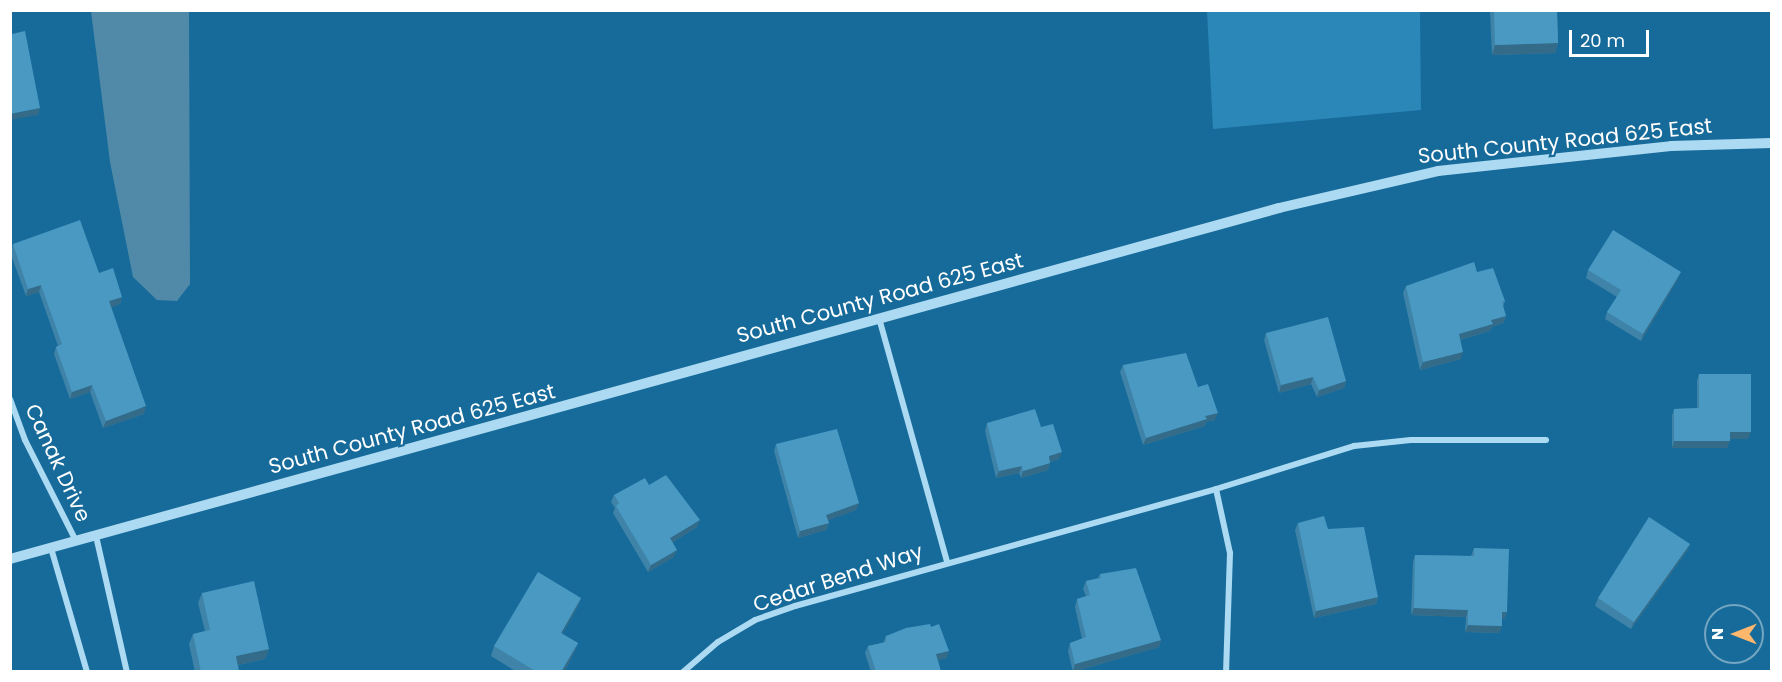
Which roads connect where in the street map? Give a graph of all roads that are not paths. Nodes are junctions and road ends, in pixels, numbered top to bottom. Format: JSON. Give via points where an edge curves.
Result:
{"nodes":[{"id":1,"x":1772,"y":143,"type":"edge"},
{"id":2,"x":879,"y":318,"type":"junction"},
{"id":3,"x":10,"y":399,"type":"edge"},
{"id":4,"x":1546,"y":440,"type":"dead end"},
{"id":5,"x":1216,"y":489,"type":"junction"},
{"id":6,"x":96,"y":536,"type":"junction"},
{"id":7,"x":76,"y":541,"type":"junction"},
{"id":8,"x":51,"y":548,"type":"junction"},
{"id":9,"x":10,"y":559,"type":"edge"},
{"id":10,"x":947,"y":561,"type":"junction"},
{"id":11,"x":87,"y":672,"type":"edge"},
{"id":12,"x":127,"y":672,"type":"edge"},
{"id":13,"x":683,"y":672,"type":"edge"},
{"id":14,"x":1226,"y":672,"type":"edge"}],
"edges":[{"from":1,"to":2,"type":"street","name":"South County Road 625 East","via":[[1671,147],[1438,171],[1279,208]]},
{"from":2,"to":6,"type":"street","name":"South County Road 625 East"},
{"from":2,"to":10,"type":"street","name":"Cedar Bend Way"},
{"from":3,"to":7,"type":"street","name":"Canak Drive"},
{"from":4,"to":5,"type":"street","name":"Cedar Bend Way","via":[[1411,440],[1354,446]]},
{"from":5,"to":10,"type":"street","name":"Cedar Bend Way"},
{"from":5,"to":14,"type":"street","via":[[1230,553]]},
{"from":6,"to":7,"type":"street","name":"South County Road 625 East"},
{"from":6,"to":12,"type":"street"},
{"from":7,"to":8,"type":"street","name":"South County Road 625 East"},
{"from":8,"to":9,"type":"street","name":"South County Road 625 East"},
{"from":8,"to":11,"type":"street"},
{"from":10,"to":13,"type":"street","name":"Cedar Bend Way","via":[[755,620],[718,642]]}]}
